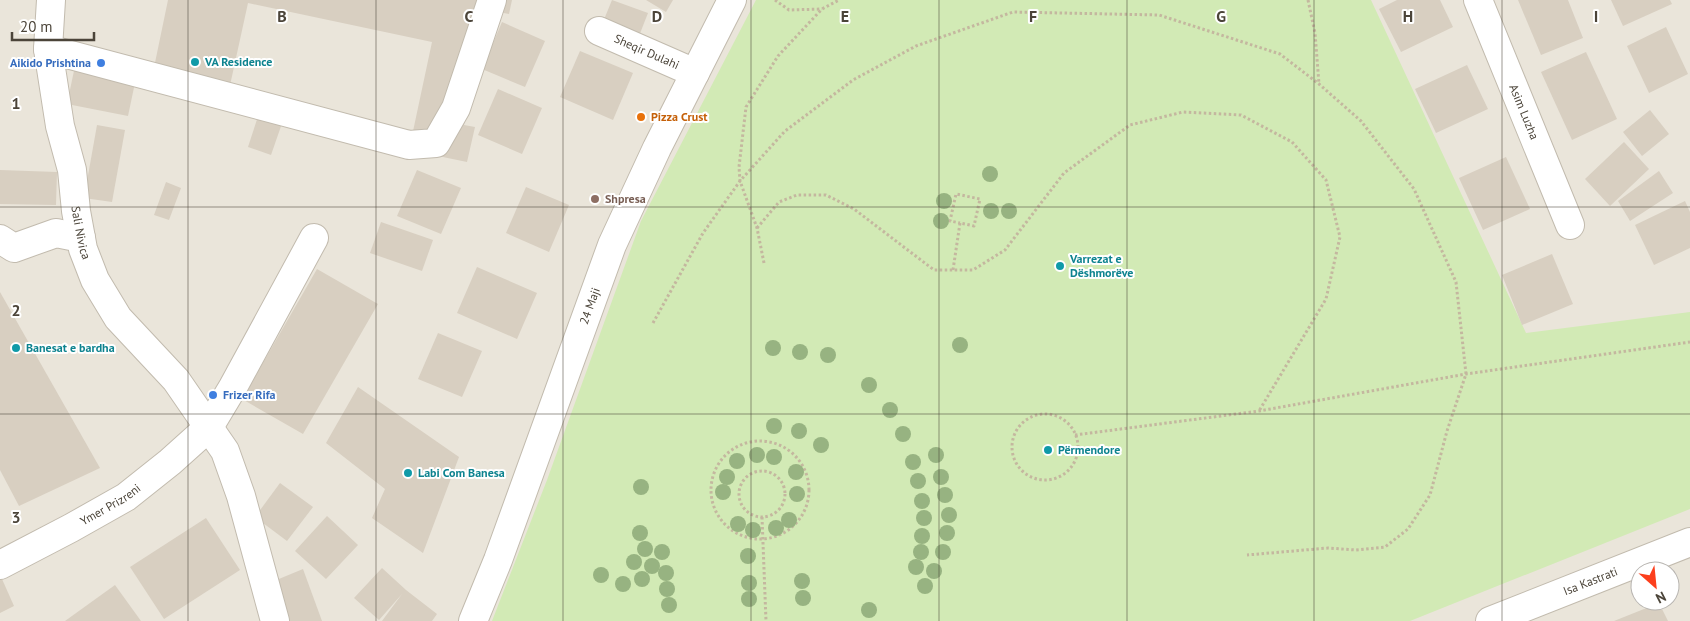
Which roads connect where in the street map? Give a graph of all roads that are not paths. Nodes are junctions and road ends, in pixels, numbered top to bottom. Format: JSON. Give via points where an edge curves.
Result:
{"nodes":[{"id":1,"x":51,"y":0,"type":"edge"},
{"id":2,"x":492,"y":0,"type":"edge"},
{"id":3,"x":732,"y":0,"type":"edge"},
{"id":4,"x":1478,"y":0,"type":"edge"},
{"id":5,"x":599,"y":31,"type":"dead end"},
{"id":6,"x":48,"y":49,"type":"junction"},
{"id":7,"x":695,"y":73,"type":"junction"},
{"id":8,"x":1570,"y":225,"type":"dead end"},
{"id":9,"x":81,"y":238,"type":"junction"},
{"id":10,"x":314,"y":238,"type":"dead end"},
{"id":11,"x":0,"y":239,"type":"edge"},
{"id":12,"x":209,"y":427,"type":"junction"},
{"id":13,"x":1690,"y":542,"type":"edge"},
{"id":14,"x":0,"y":565,"type":"edge"},
{"id":15,"x":274,"y":621,"type":"edge"},
{"id":16,"x":473,"y":621,"type":"edge"},
{"id":17,"x":1490,"y":621,"type":"edge"}],
"edges":[{"from":1,"to":6,"type":"street","name":"Sali Nivica"},
{"from":2,"to":6,"type":"street","via":[[456,108],[436,143],[409,145]]},
{"from":3,"to":7,"type":"street","name":"24 Maji"},
{"from":4,"to":8,"type":"street","name":"Asim Luzha"},
{"from":5,"to":7,"type":"street","name":"Sheqir Dulahi"},
{"from":6,"to":9,"type":"street","name":"Sali Nivica","via":[[60,126],[72,170]]},
{"from":7,"to":16,"type":"street","name":"24 Maji","via":[[612,245]]},
{"from":9,"to":11,"type":"street","via":[[56,233],[14,248]]},
{"from":9,"to":12,"type":"street","name":"Sali Nivica","via":[[82,249],[95,280],[118,318],[176,380]]},
{"from":10,"to":12,"type":"street"},
{"from":12,"to":14,"type":"street","name":"Ymer Prizreni","via":[[126,497]]},
{"from":12,"to":15,"type":"street","name":"Sali Nivica","via":[[225,451],[241,496]]},
{"from":13,"to":17,"type":"street","name":"Isa Kastrati"}]}
